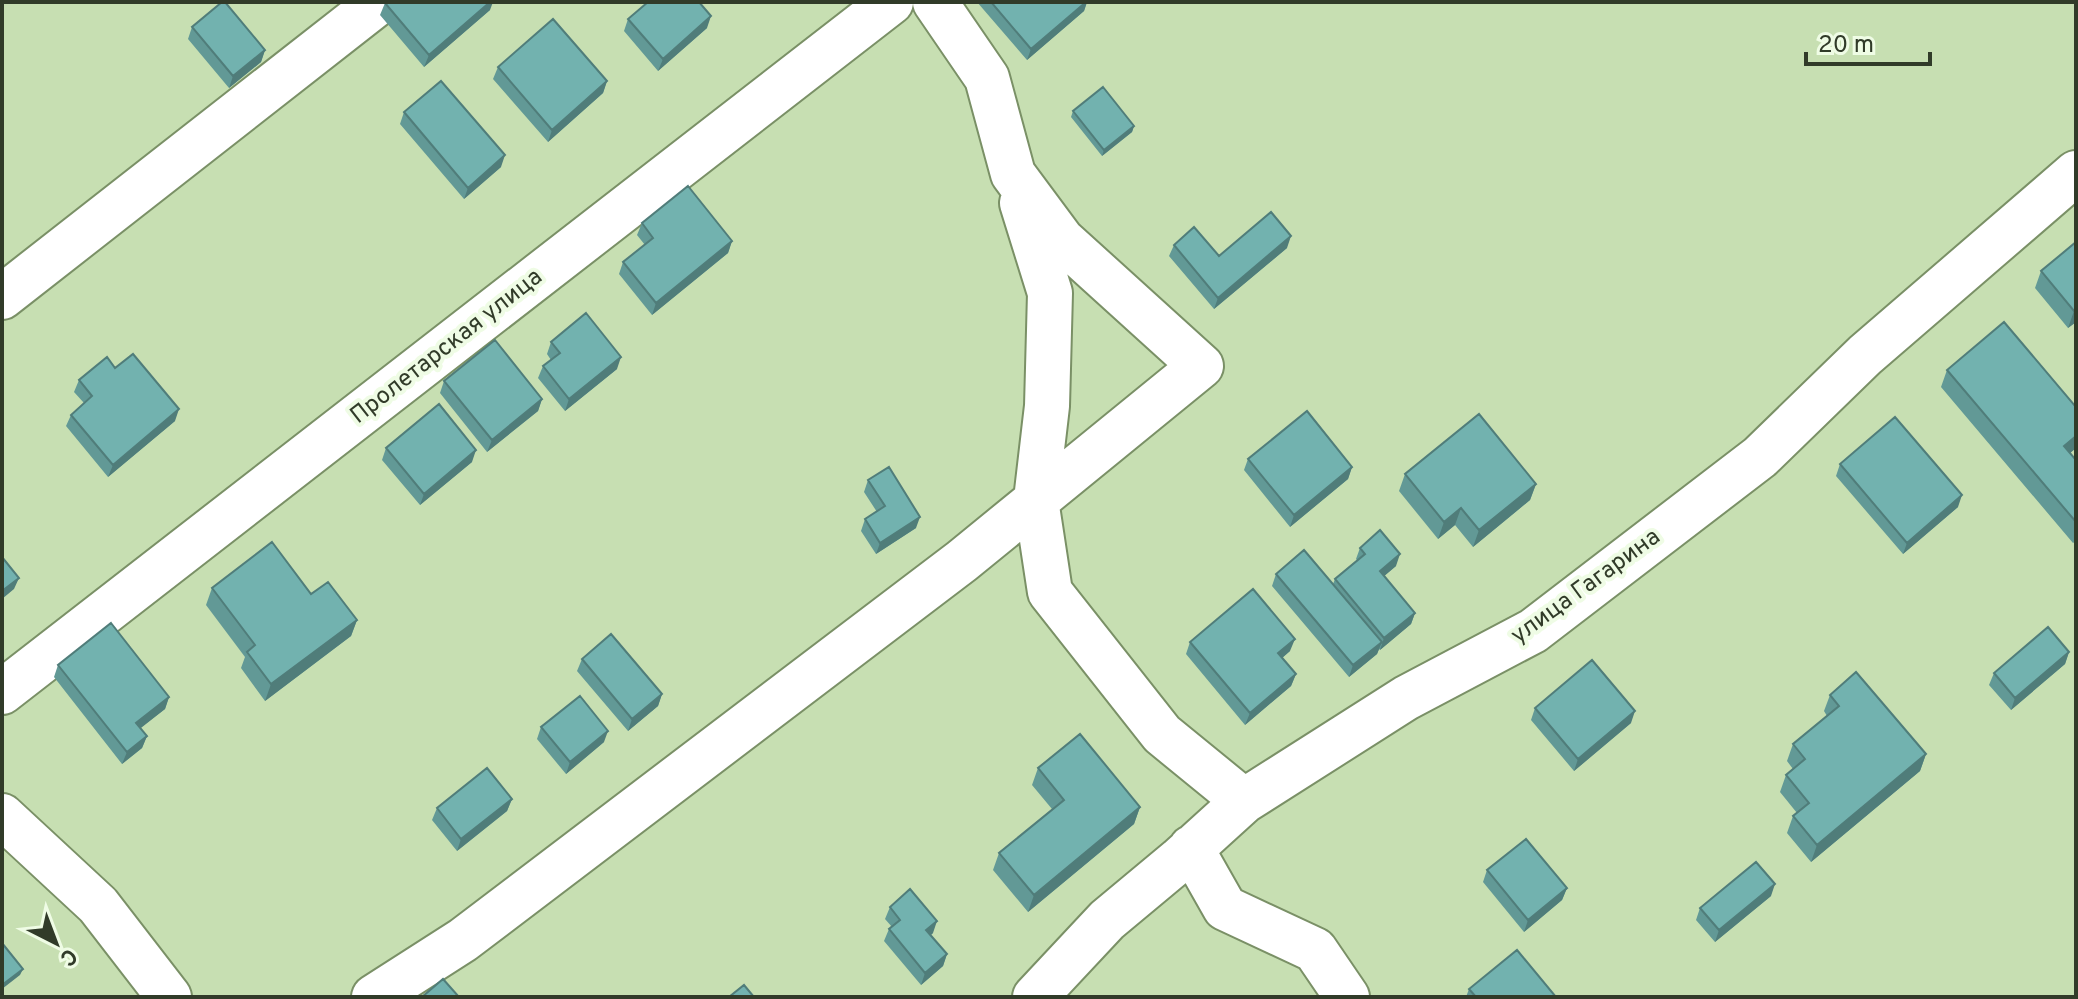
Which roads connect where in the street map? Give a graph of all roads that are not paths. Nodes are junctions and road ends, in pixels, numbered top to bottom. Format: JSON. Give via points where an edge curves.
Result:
{"nodes":[{"id":1,"x":379,"y":2,"type":"edge"},
{"id":2,"x":891,"y":2,"type":"edge"},
{"id":3,"x":935,"y":2,"type":"edge"},
{"id":4,"x":2076,"y":173,"type":"edge"},
{"id":5,"x":1013,"y":174,"type":"junction"},
{"id":6,"x":2,"y":297,"type":"edge"},
{"id":7,"x":1036,"y":500,"type":"junction"},
{"id":8,"x":2,"y":692,"type":"edge"},
{"id":9,"x":1244,"y":801,"type":"junction"},
{"id":10,"x":2,"y":816,"type":"edge"},
{"id":11,"x":1191,"y":848,"type":"junction"},
{"id":12,"x":169,"y":997,"type":"edge"},
{"id":13,"x":374,"y":997,"type":"edge"},
{"id":14,"x":1035,"y":997,"type":"edge"},
{"id":15,"x":1347,"y":997,"type":"edge"}],
"edges":[{"from":1,"to":6,"type":"street"},
{"from":2,"to":8,"type":"street","name":"Пролетарская улица"},
{"from":3,"to":5,"type":"street","via":[[987,78]]},
{"from":4,"to":9,"type":"street","name":"улица Гагарина","via":[[1865,355],[1760,457],[1533,631],[1406,698]]},
{"from":5,"to":7,"type":"street","via":[[1050,293],[1047,406]]},
{"from":5,"to":7,"type":"street","via":[[1062,240],[1201,366]]},
{"from":7,"to":9,"type":"street","via":[[1050,592],[1162,734]]},
{"from":7,"to":13,"type":"street","via":[[463,940]]},
{"from":9,"to":11,"type":"street","name":"улица Гагарина"},
{"from":10,"to":12,"type":"street","via":[[98,905]]},
{"from":11,"to":14,"type":"street","name":"улица Гагарина","via":[[1107,920]]},
{"from":11,"to":15,"type":"street","via":[[1225,908],[1315,950]]}]}
